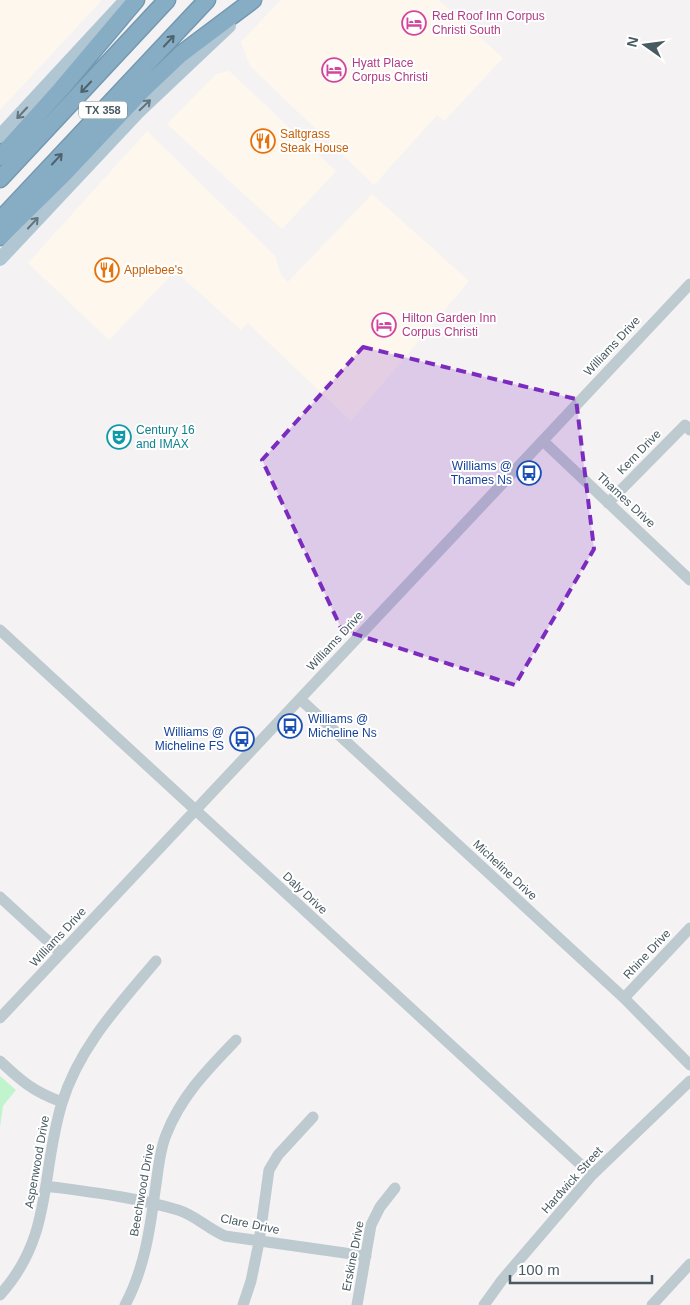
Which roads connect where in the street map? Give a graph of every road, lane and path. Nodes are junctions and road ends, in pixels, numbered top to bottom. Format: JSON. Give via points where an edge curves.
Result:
{"nodes":[{"id":1,"x":126,"y":0,"type":"edge"},
{"id":2,"x":136,"y":0,"type":"edge"},
{"id":3,"x":167,"y":0,"type":"edge"},
{"id":4,"x":207,"y":0,"type":"edge"},
{"id":5,"x":254,"y":0,"type":"edge"},
{"id":6,"x":0,"y":136,"type":"edge"},
{"id":7,"x":0,"y":157,"type":"edge"},
{"id":8,"x":0,"y":179,"type":"edge"},
{"id":9,"x":0,"y":220,"type":"edge"},
{"id":10,"x":0,"y":237,"type":"edge"},
{"id":11,"x":0,"y":259,"type":"edge"},
{"id":12,"x":690,"y":284,"type":"edge"},
{"id":13,"x":690,"y":430,"type":"edge"},
{"id":14,"x":543,"y":440,"type":"junction"},
{"id":15,"x":608,"y":503,"type":"junction"},
{"id":16,"x":690,"y":580,"type":"edge"},
{"id":17,"x":0,"y":630,"type":"edge"},
{"id":18,"x":300,"y":699,"type":"junction"},
{"id":19,"x":195,"y":811,"type":"junction"},
{"id":20,"x":0,"y":896,"type":"edge"},
{"id":21,"x":690,"y":928,"type":"edge"},
{"id":22,"x":61,"y":954,"type":"junction"},
{"id":23,"x":156,"y":961,"type":"dead end"},
{"id":24,"x":624,"y":998,"type":"junction"},
{"id":25,"x":0,"y":1018,"type":"edge"},
{"id":26,"x":236,"y":1040,"type":"dead end"},
{"id":27,"x":0,"y":1061,"type":"edge"},
{"id":28,"x":690,"y":1065,"type":"edge"},
{"id":29,"x":690,"y":1081,"type":"edge"},
{"id":30,"x":62,"y":1102,"type":"junction"},
{"id":31,"x":313,"y":1117,"type":"dead end"},
{"id":32,"x":592,"y":1175,"type":"junction"},
{"id":33,"x":46,"y":1186,"type":"junction"},
{"id":34,"x":395,"y":1188,"type":"dead end"},
{"id":35,"x":154,"y":1204,"type":"junction"},
{"id":36,"x":259,"y":1242,"type":"junction"},
{"id":37,"x":366,"y":1256,"type":"junction"},
{"id":38,"x":690,"y":1264,"type":"edge"},
{"id":39,"x":0,"y":1295,"type":"edge"},
{"id":40,"x":125,"y":1305,"type":"edge"},
{"id":41,"x":243,"y":1305,"type":"edge"},
{"id":42,"x":357,"y":1305,"type":"edge"},
{"id":43,"x":484,"y":1305,"type":"edge"},
{"id":44,"x":652,"y":1305,"type":"edge"}],
"edges":[{"from":1,"to":6,"type":"main road","one_way":true},
{"from":2,"to":7,"type":"highway"},
{"from":3,"to":8,"type":"highway","number":"TX 358","one_way":true},
{"from":9,"to":4,"type":"highway","number":"TX 358","one_way":true},
{"from":5,"to":10,"type":"highway","via":[[181,54]]},
{"from":11,"to":5,"type":"main road","one_way":true,"via":[[138,112]]},
{"from":12,"to":14,"type":"street","name":"Williams Drive"},
{"from":13,"to":15,"type":"street","name":"Kern Drive","via":[[685,425]]},
{"from":14,"to":15,"type":"street","name":"Thames Drive"},
{"from":14,"to":18,"type":"street","name":"Williams Drive"},
{"from":15,"to":16,"type":"street","name":"Thames Drive"},
{"from":17,"to":19,"type":"street","name":"Daly Drive"},
{"from":18,"to":19,"type":"street","name":"Williams Drive"},
{"from":18,"to":24,"type":"street","name":"Micheline Drive"},
{"from":19,"to":22,"type":"street","name":"Williams Drive"},
{"from":19,"to":32,"type":"street","name":"Daly Drive"},
{"from":20,"to":22,"type":"street"},
{"from":21,"to":24,"type":"street","name":"Rhine Drive"},
{"from":22,"to":25,"type":"street","name":"Williams Drive"},
{"from":23,"to":30,"type":"street","name":"Aspenwood Drive","via":[[86,1048]]},
{"from":24,"to":28,"type":"street","name":"Micheline Drive"},
{"from":26,"to":35,"type":"street","name":"Beechwood Drive","via":[[202,1074],[182,1102],[166,1136]]},
{"from":27,"to":30,"type":"street","via":[[37,1093]]},
{"from":29,"to":32,"type":"street","name":"Hardwick Street"},
{"from":30,"to":33,"type":"street","name":"Aspenwood Drive"},
{"from":31,"to":36,"type":"street","via":[[278,1155],[270,1170]]},
{"from":32,"to":43,"type":"street","name":"Hardwick Street"},
{"from":33,"to":35,"type":"street","name":"Clare Drive"},
{"from":33,"to":39,"type":"street","name":"Aspenwood Drive","via":[[42,1218],[33,1245]]},
{"from":34,"to":37,"type":"street","name":"Erskine Drive","via":[[371,1225]]},
{"from":35,"to":36,"type":"street","name":"Clare Drive","via":[[180,1211],[225,1236]]},
{"from":35,"to":40,"type":"street","name":"Beechwood Drive","via":[[141,1267]]},
{"from":36,"to":37,"type":"street","name":"Clare Drive"},
{"from":36,"to":41,"type":"street"},
{"from":37,"to":42,"type":"street","name":"Erskine Drive"},
{"from":38,"to":44,"type":"street"}]}
